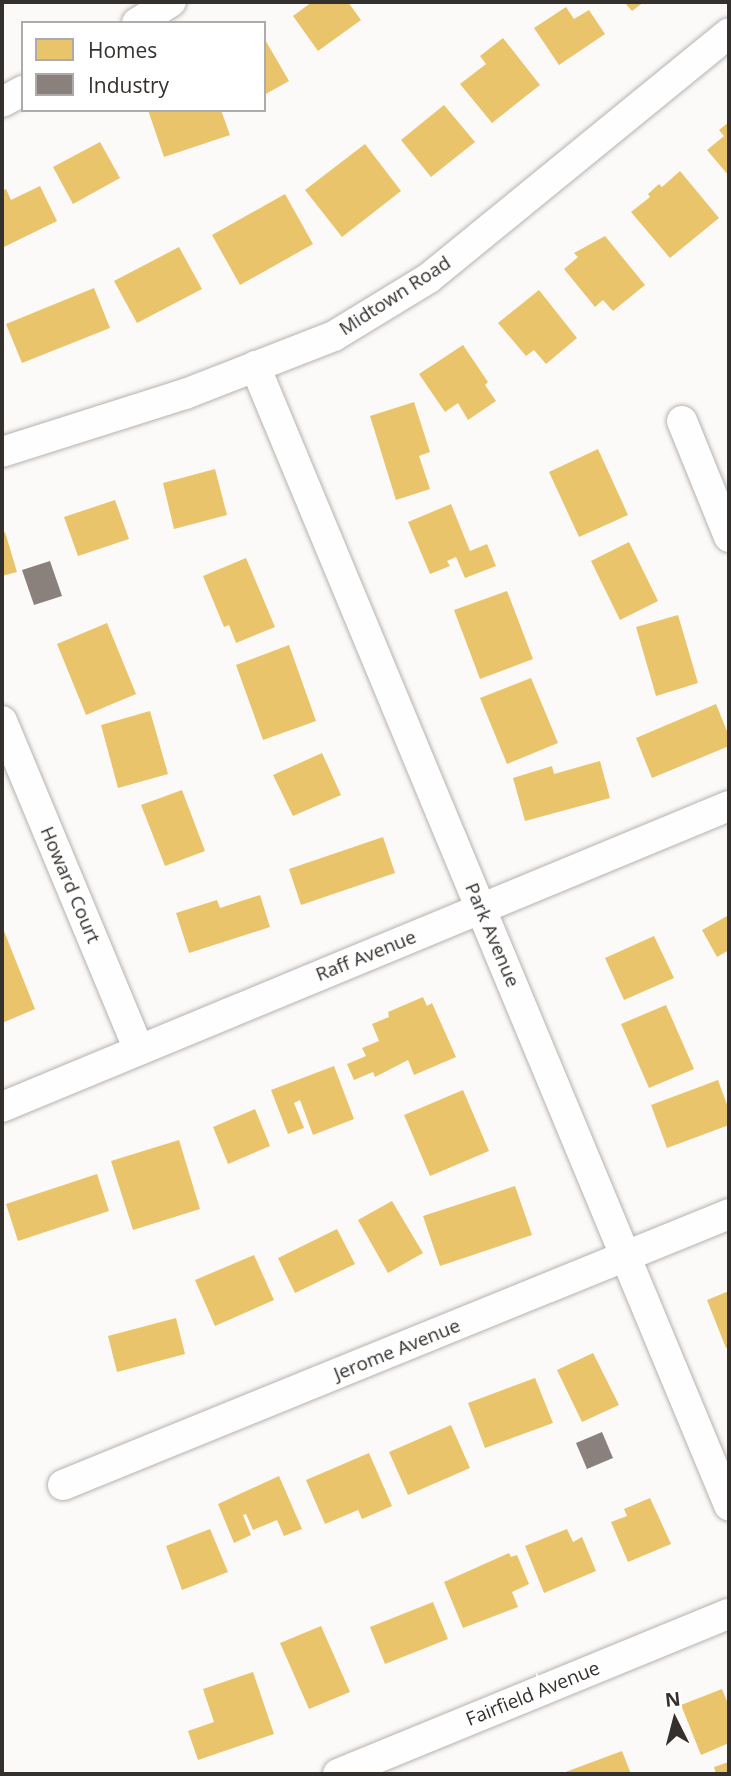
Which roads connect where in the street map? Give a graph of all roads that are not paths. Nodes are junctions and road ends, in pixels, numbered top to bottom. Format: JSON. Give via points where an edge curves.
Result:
{"nodes":[{"id":1,"x":171,"y":2,"type":"edge"},
{"id":2,"x":140,"y":21,"type":"edge"},
{"id":3,"x":729,"y":33,"type":"edge"},
{"id":4,"x":21,"y":92,"type":"edge"},
{"id":5,"x":2,"y":102,"type":"edge"},
{"id":6,"x":256,"y":366,"type":"junction"},
{"id":7,"x":682,"y":421,"type":"dead end"},
{"id":8,"x":2,"y":452,"type":"edge"},
{"id":9,"x":729,"y":537,"type":"edge"},
{"id":10,"x":2,"y":721,"type":"edge"},
{"id":11,"x":729,"y":806,"type":"edge"},
{"id":12,"x":481,"y":909,"type":"junction"},
{"id":13,"x":139,"y":1050,"type":"junction"},
{"id":14,"x":2,"y":1107,"type":"edge"},
{"id":15,"x":729,"y":1214,"type":"edge"},
{"id":16,"x":626,"y":1257,"type":"junction"},
{"id":17,"x":63,"y":1485,"type":"dead end"},
{"id":18,"x":729,"y":1504,"type":"edge"},
{"id":19,"x":729,"y":1614,"type":"edge"},
{"id":20,"x":338,"y":1774,"type":"edge"}],
"edges":[{"from":1,"to":2,"type":"street"},
{"from":3,"to":6,"type":"street","name":"Midtown Road","via":[[429,278],[334,336]]},
{"from":4,"to":5,"type":"street"},
{"from":6,"to":8,"type":"street","name":"Midtown Road","via":[[185,394]]},
{"from":6,"to":12,"type":"street","name":"Park Avenue"},
{"from":7,"to":9,"type":"street"},
{"from":10,"to":13,"type":"street","name":"Howard Court"},
{"from":11,"to":12,"type":"street","name":"Raff Avenue"},
{"from":12,"to":13,"type":"street","name":"Raff Avenue"},
{"from":12,"to":16,"type":"street","name":"Park Avenue"},
{"from":13,"to":14,"type":"street","name":"Raff Avenue"},
{"from":15,"to":16,"type":"street","name":"Jerome Avenue"},
{"from":16,"to":17,"type":"street","name":"Jerome Avenue"},
{"from":16,"to":18,"type":"street","name":"Park Avenue"},
{"from":19,"to":20,"type":"street","name":"Fairfield Avenue"}]}
